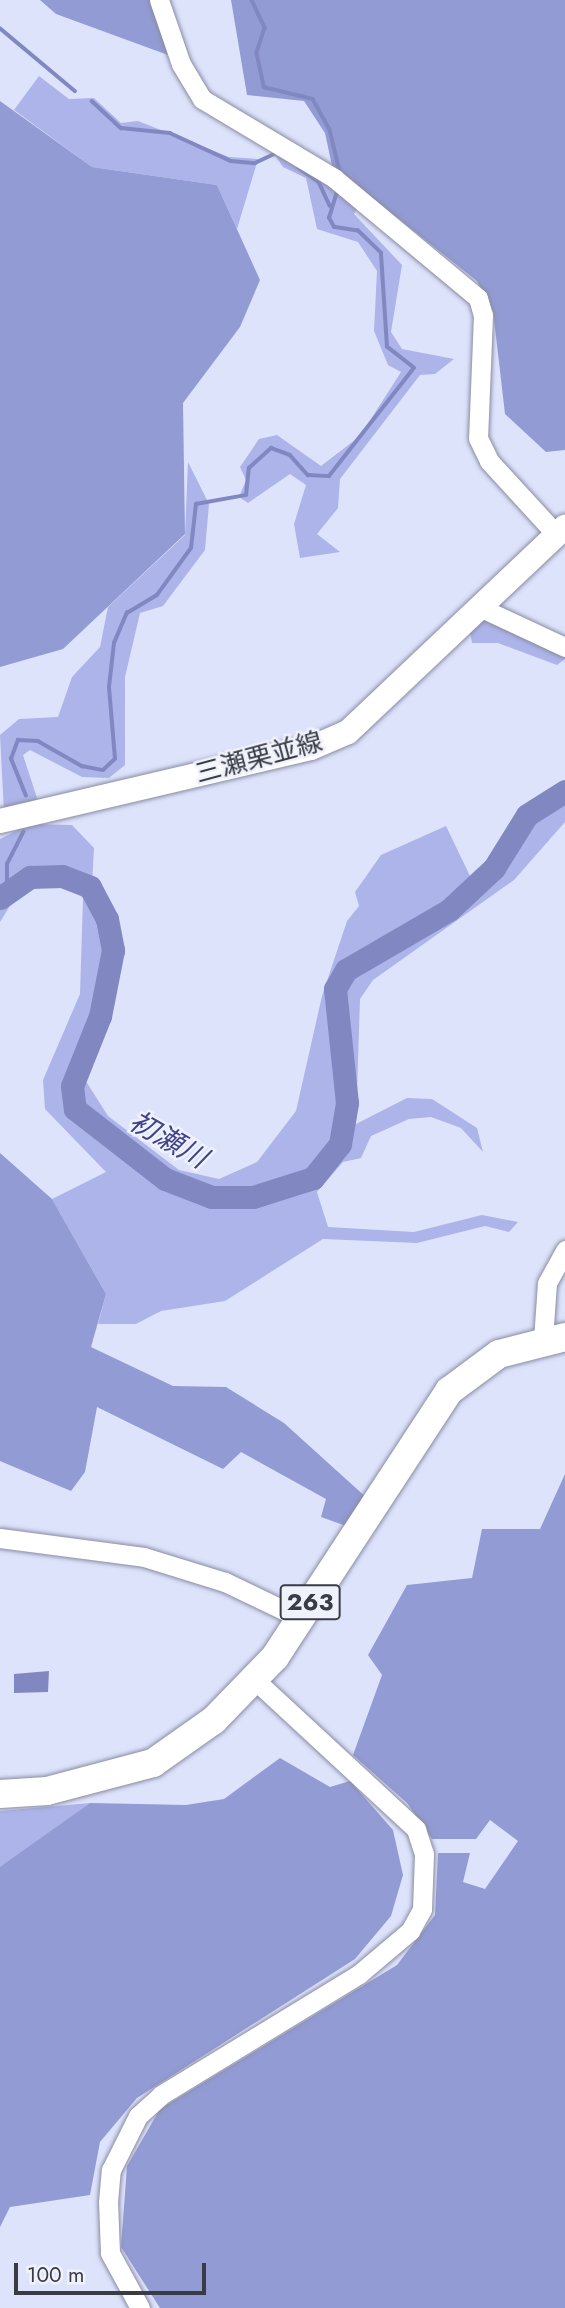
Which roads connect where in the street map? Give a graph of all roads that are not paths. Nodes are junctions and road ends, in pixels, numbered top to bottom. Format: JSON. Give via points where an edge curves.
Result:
{"nodes":[{"id":1,"x":159,"y":0,"type":"edge"},
{"id":2,"x":560,"y":530,"type":"edge"},
{"id":3,"x":477,"y":606,"type":"junction"},
{"id":4,"x":565,"y":646,"type":"edge"},
{"id":5,"x":0,"y":821,"type":"edge"},
{"id":6,"x":565,"y":1250,"type":"edge"},
{"id":7,"x":554,"y":1338,"type":"edge"},
{"id":8,"x":0,"y":1538,"type":"edge"},
{"id":9,"x":300,"y":1618,"type":"junction"},
{"id":10,"x":256,"y":1681,"type":"junction"},
{"id":11,"x":0,"y":1794,"type":"edge"},
{"id":12,"x":139,"y":2308,"type":"edge"}],
"edges":[{"from":1,"to":2,"type":"street","via":[[181,64],[202,99],[342,184],[478,299],[484,315],[478,438],[489,461]]},
{"from":2,"to":3,"type":"main road","name":"三瀬栗並線"},
{"from":3,"to":4,"type":"street"},
{"from":3,"to":5,"type":"main road","name":"三瀬栗並線","via":[[348,732],[311,748]]},
{"from":6,"to":7,"type":"street","via":[[547,1283]]},
{"from":7,"to":9,"type":"highway","number":"263","via":[[481,1363],[449,1391]]},
{"from":8,"to":9,"type":"street","via":[[144,1557],[225,1582]]},
{"from":9,"to":10,"type":"highway","number":"263"},
{"from":10,"to":11,"type":"highway","number":"263","via":[[153,1763],[47,1791]]},
{"from":10,"to":12,"type":"street","via":[[416,1829],[424,1854],[422,1909],[410,1931],[359,1974],[161,2095],[138,2116],[111,2170],[108,2215],[114,2266]]}]}
